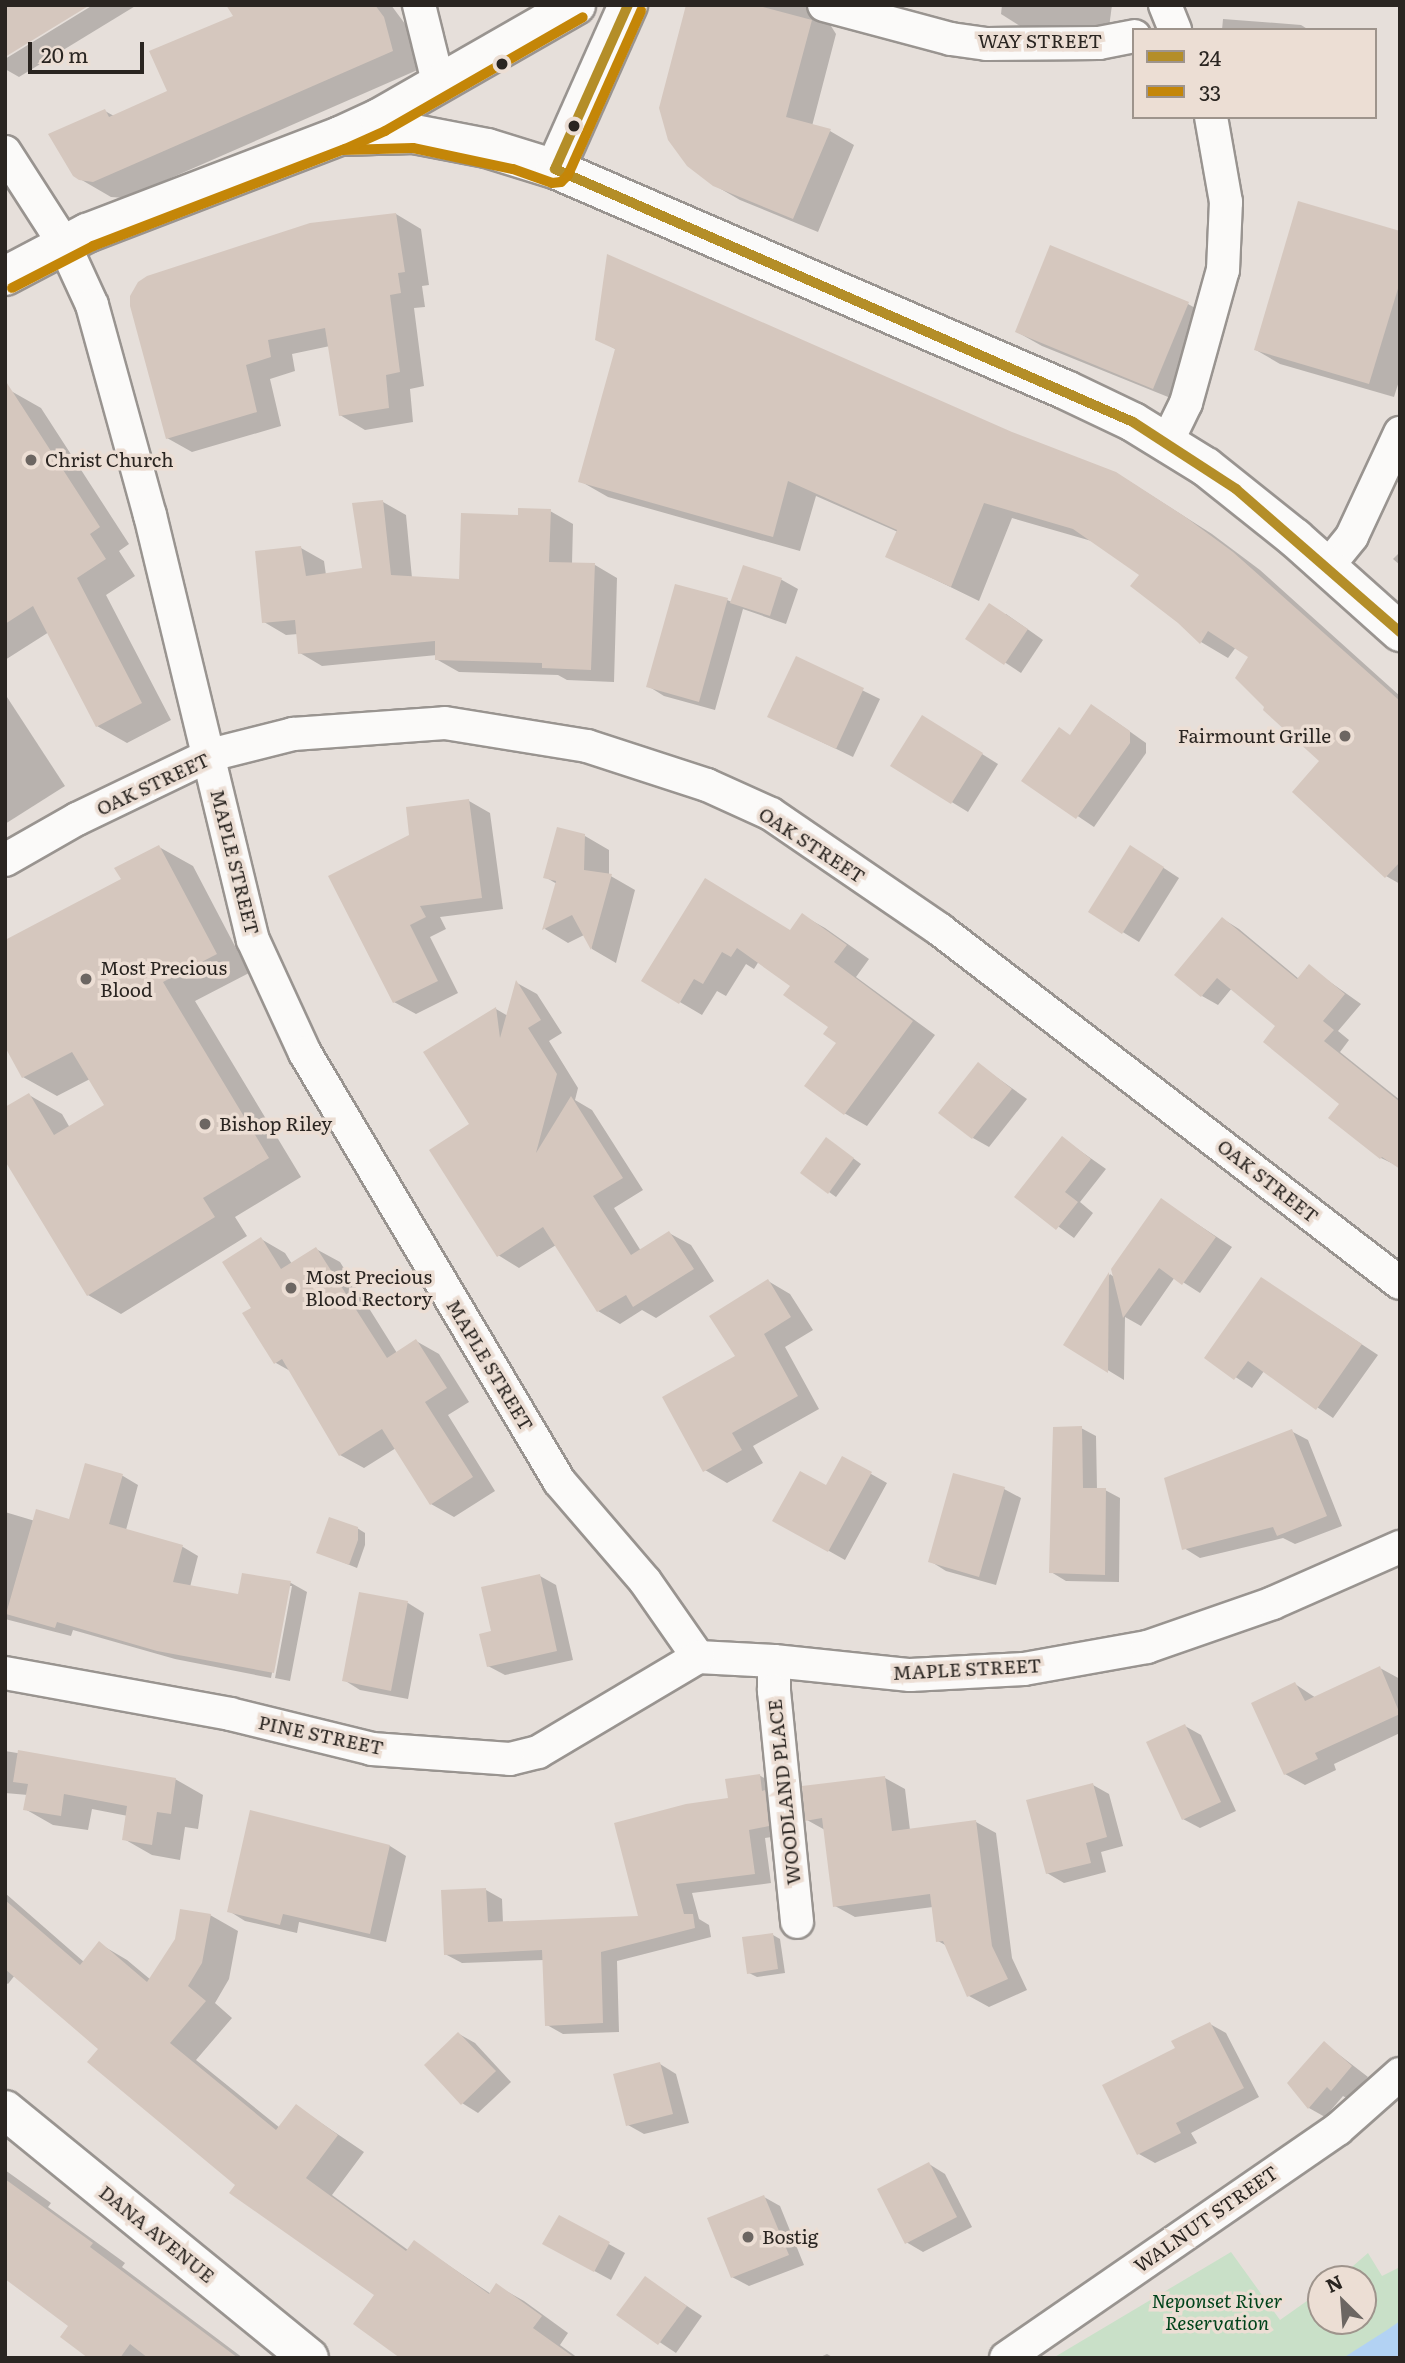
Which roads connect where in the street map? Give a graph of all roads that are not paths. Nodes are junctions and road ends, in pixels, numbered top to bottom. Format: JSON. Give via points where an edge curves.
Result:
{"nodes":[{"id":1,"x":419,"y":5,"type":"edge"},
{"id":2,"x":576,"y":5,"type":"edge"},
{"id":3,"x":628,"y":5,"type":"edge"},
{"id":4,"x":824,"y":5,"type":"edge"},
{"id":5,"x":1132,"y":36,"type":"edge"},
{"id":6,"x":439,"y":86,"type":"junction"},
{"id":7,"x":1211,"y":119,"type":"edge"},
{"id":8,"x":340,"y":136,"type":"junction"},
{"id":9,"x":5,"y":152,"type":"edge"},
{"id":10,"x":555,"y":169,"type":"junction"},
{"id":11,"x":64,"y":244,"type":"junction"},
{"id":12,"x":5,"y":276,"type":"edge"},
{"id":13,"x":1400,"y":433,"type":"edge"},
{"id":14,"x":1167,"y":442,"type":"junction"},
{"id":15,"x":1328,"y":566,"type":"junction"},
{"id":16,"x":1400,"y":632,"type":"edge"},
{"id":17,"x":210,"y":755,"type":"junction"},
{"id":18,"x":5,"y":860,"type":"edge"},
{"id":19,"x":1400,"y":1283,"type":"edge"},
{"id":20,"x":1400,"y":1547,"type":"edge"},
{"id":21,"x":698,"y":1657,"type":"junction"},
{"id":22,"x":774,"y":1661,"type":"junction"},
{"id":23,"x":5,"y":1674,"type":"edge"},
{"id":24,"x":797,"y":1922,"type":"dead end"},
{"id":25,"x":1400,"y":2074,"type":"edge"},
{"id":26,"x":5,"y":2110,"type":"edge"},
{"id":27,"x":309,"y":2358,"type":"edge"},
{"id":28,"x":1006,"y":2358,"type":"edge"}],
"edges":[{"from":1,"to":6,"type":"street"},
{"from":2,"to":6,"type":"main road"},
{"from":3,"to":10,"type":"main road"},
{"from":4,"to":5,"type":"street","name":"WAY STREET","via":[[986,44],[1099,43]]},
{"from":6,"to":8,"type":"main road"},
{"from":7,"to":14,"type":"street","via":[[1226,202],[1223,270],[1186,403]]},
{"from":8,"to":10,"type":"main road","via":[[426,136]]},
{"from":8,"to":11,"type":"main road"},
{"from":9,"to":11,"type":"street","name":"MAPLE STREET"},
{"from":10,"to":14,"type":"main road","via":[[1066,390]]},
{"from":11,"to":12,"type":"main road"},
{"from":11,"to":17,"type":"street","name":"MAPLE STREET","via":[[92,305]]},
{"from":13,"to":15,"type":"street","via":[[1352,536]]},
{"from":14,"to":15,"type":"main road","via":[[1236,489]]},
{"from":15,"to":16,"type":"main road"},
{"from":17,"to":18,"type":"street","name":"OAK STREET","via":[[77,819]]},
{"from":17,"to":19,"type":"street","name":"OAK STREET","via":[[293,734],[445,723],[587,747],[707,785],[771,814],[939,929]]},
{"from":17,"to":21,"type":"street","name":"MAPLE STREET","via":[[253,940],[305,1053],[559,1481],[645,1581]]},
{"from":20,"to":22,"type":"street","name":"MAPLE STREET","via":[[1273,1603],[1147,1647],[1038,1667],[910,1675]]},
{"from":21,"to":22,"type":"street","name":"MAPLE STREET"},
{"from":21,"to":23,"type":"street","name":"PINE STREET","via":[[538,1752],[510,1759],[372,1749],[230,1714]]},
{"from":22,"to":24,"type":"street","name":"WOODLAND PLACE"},
{"from":25,"to":28,"type":"street","name":"WALNUT STREET","via":[[1338,2129]]},
{"from":26,"to":27,"type":"main road","name":"DANA AVENUE"}]}
